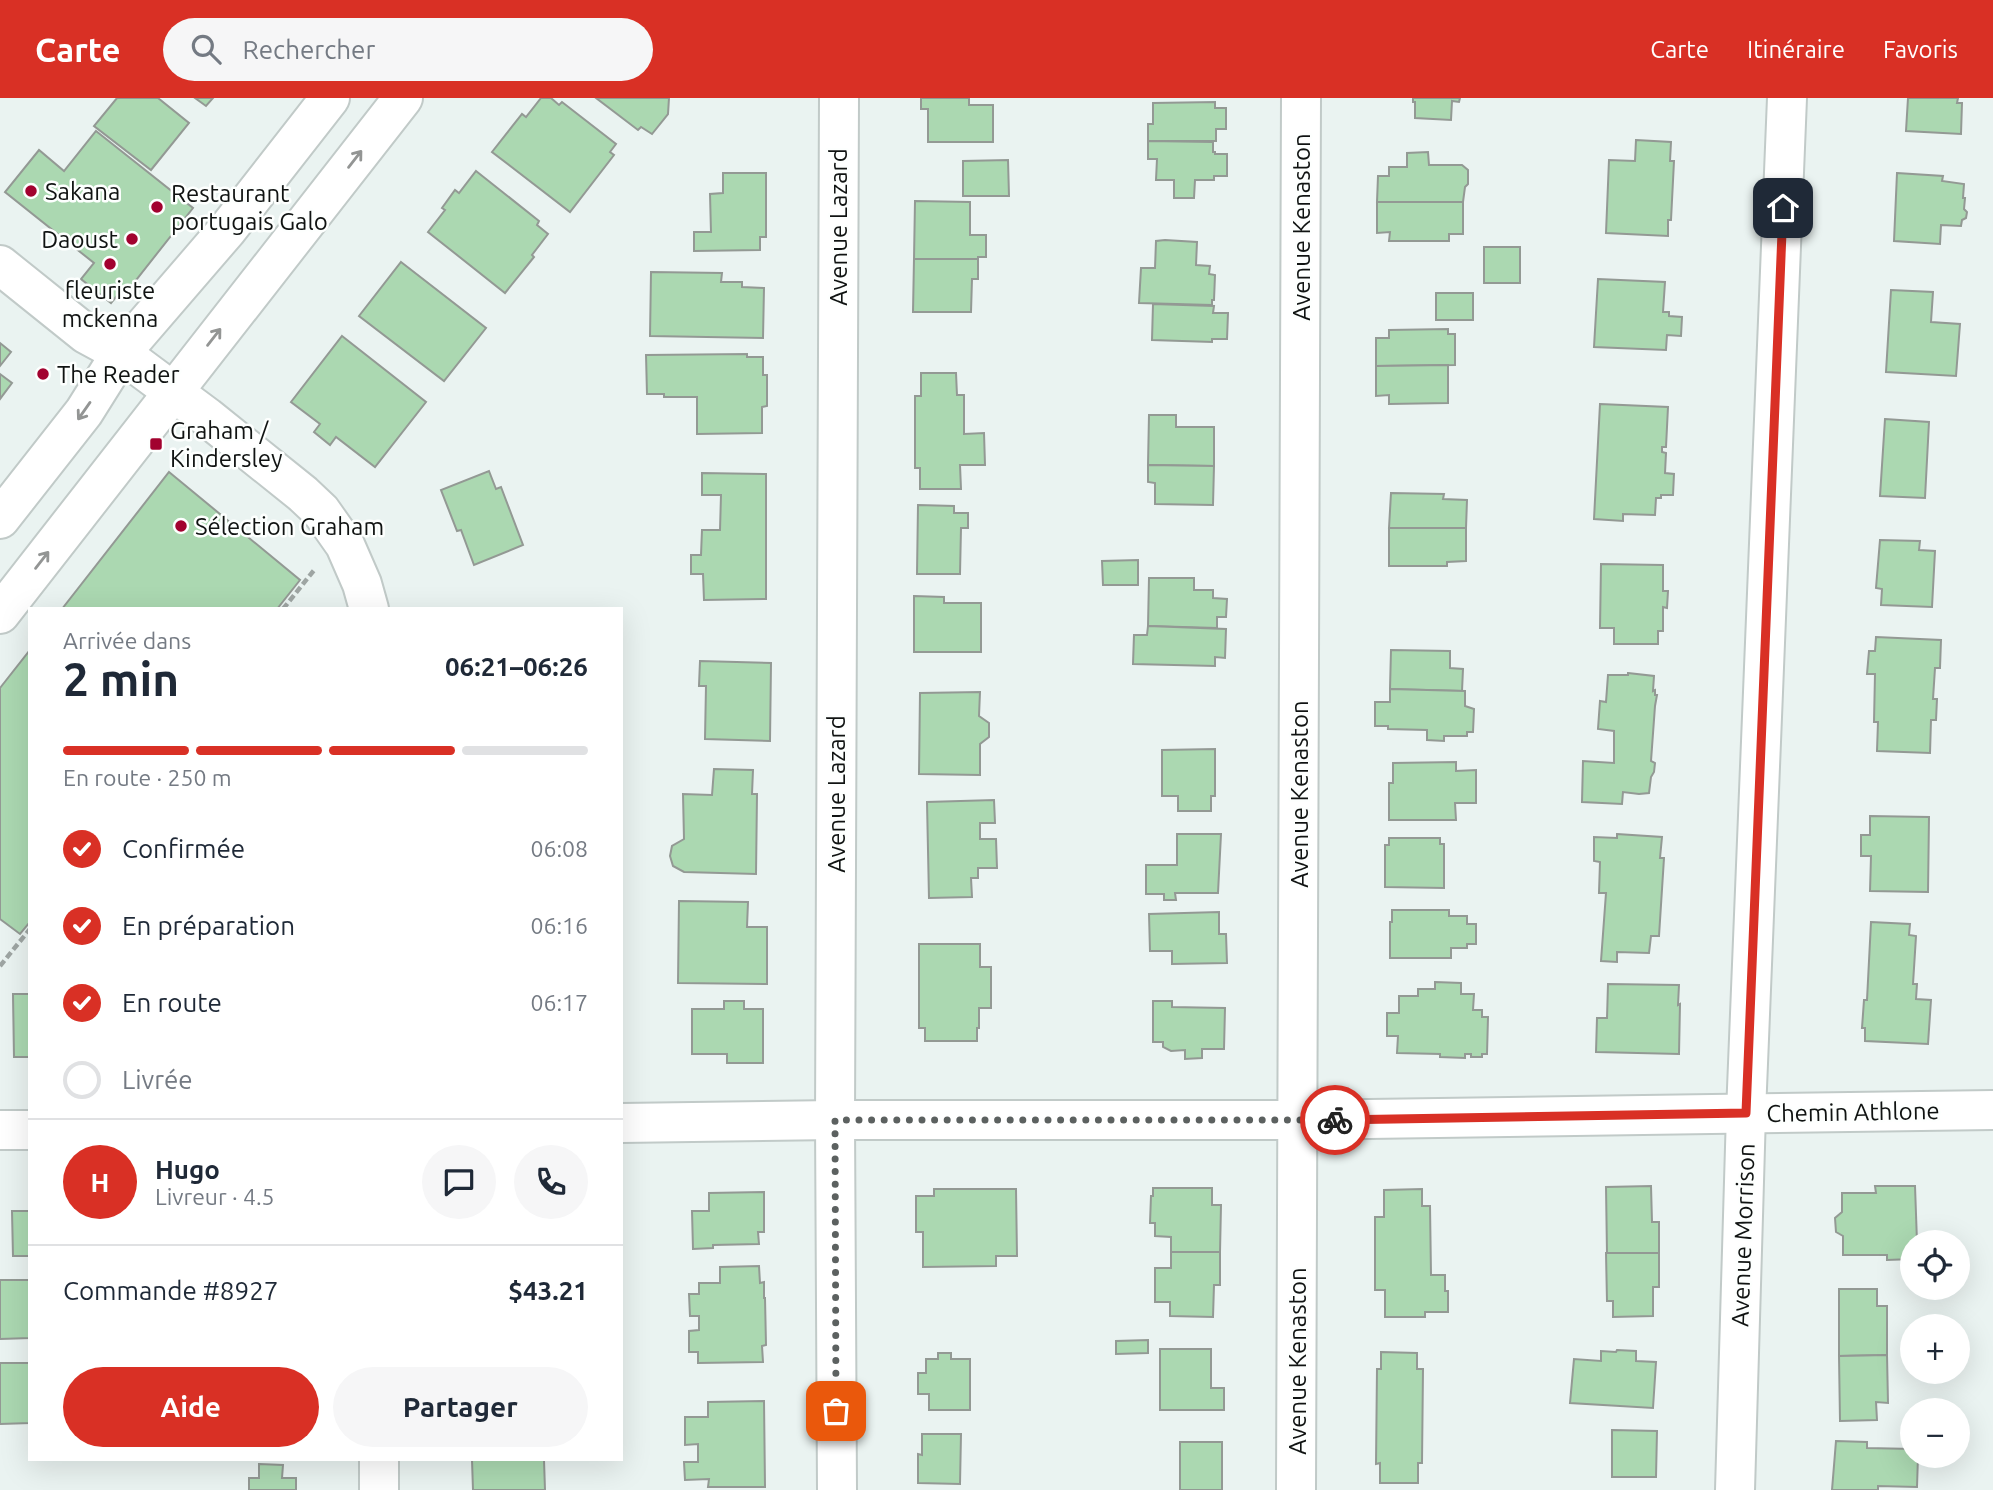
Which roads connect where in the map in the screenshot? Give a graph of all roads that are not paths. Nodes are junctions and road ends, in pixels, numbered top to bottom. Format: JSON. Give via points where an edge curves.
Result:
{"nodes":[{"id":1,"x":330,"y":98,"type":"edge"},
{"id":2,"x":403,"y":98,"type":"edge"},
{"id":3,"x":839,"y":98,"type":"edge"},
{"id":4,"x":1301,"y":98,"type":"edge"},
{"id":5,"x":1787,"y":98,"type":"edge"},
{"id":6,"x":0,"y":265,"type":"edge"},
{"id":7,"x":121,"y":353,"type":"junction"},
{"id":8,"x":172,"y":391,"type":"junction"},
{"id":9,"x":0,"y":519,"type":"edge"},
{"id":10,"x":368,"y":607,"type":"edge"},
{"id":11,"x":0,"y":614,"type":"edge"},
{"id":12,"x":1993,"y":1110,"type":"edge"},
{"id":13,"x":1746,"y":1113,"type":"junction"},
{"id":14,"x":835,"y":1120,"type":"junction"},
{"id":15,"x":1298,"y":1120,"type":"junction"},
{"id":16,"x":623,"y":1123,"type":"edge"},
{"id":17,"x":0,"y":1130,"type":"edge"},
{"id":18,"x":28,"y":1130,"type":"edge"},
{"id":19,"x":379,"y":1461,"type":"edge"},
{"id":20,"x":379,"y":1490,"type":"edge"},
{"id":21,"x":837,"y":1490,"type":"edge"},
{"id":22,"x":1296,"y":1490,"type":"edge"},
{"id":23,"x":1735,"y":1490,"type":"edge"}],
"edges":[{"from":1,"to":7,"type":"street","via":[[228,230]]},
{"from":8,"to":2,"type":"street","one_way":true},
{"from":3,"to":14,"type":"street","name":"Avenue Lazard"},
{"from":4,"to":15,"type":"street","name":"Avenue Kenaston"},
{"from":5,"to":13,"type":"street","name":"Avenue Morrison"},
{"from":6,"to":7,"type":"street","via":[[86,334]]},
{"from":7,"to":8,"type":"street"},
{"from":7,"to":9,"type":"street","one_way":true,"via":[[84,412]]},
{"from":8,"to":10,"type":"street","via":[[321,511],[350,555]]},
{"from":11,"to":8,"type":"street","one_way":true},
{"from":12,"to":13,"type":"street","name":"Chemin Athlone"},
{"from":13,"to":15,"type":"street","name":"Chemin Athlone"},
{"from":13,"to":23,"type":"street","name":"Avenue Morrison"},
{"from":14,"to":15,"type":"street","name":"Chemin Athlone"},
{"from":14,"to":16,"type":"street","name":"Chemin Athlone"},
{"from":14,"to":21,"type":"street","name":"Avenue Lazard"},
{"from":15,"to":22,"type":"street","name":"Avenue Kenaston"},
{"from":17,"to":18,"type":"street"},
{"from":19,"to":20,"type":"street"}]}
